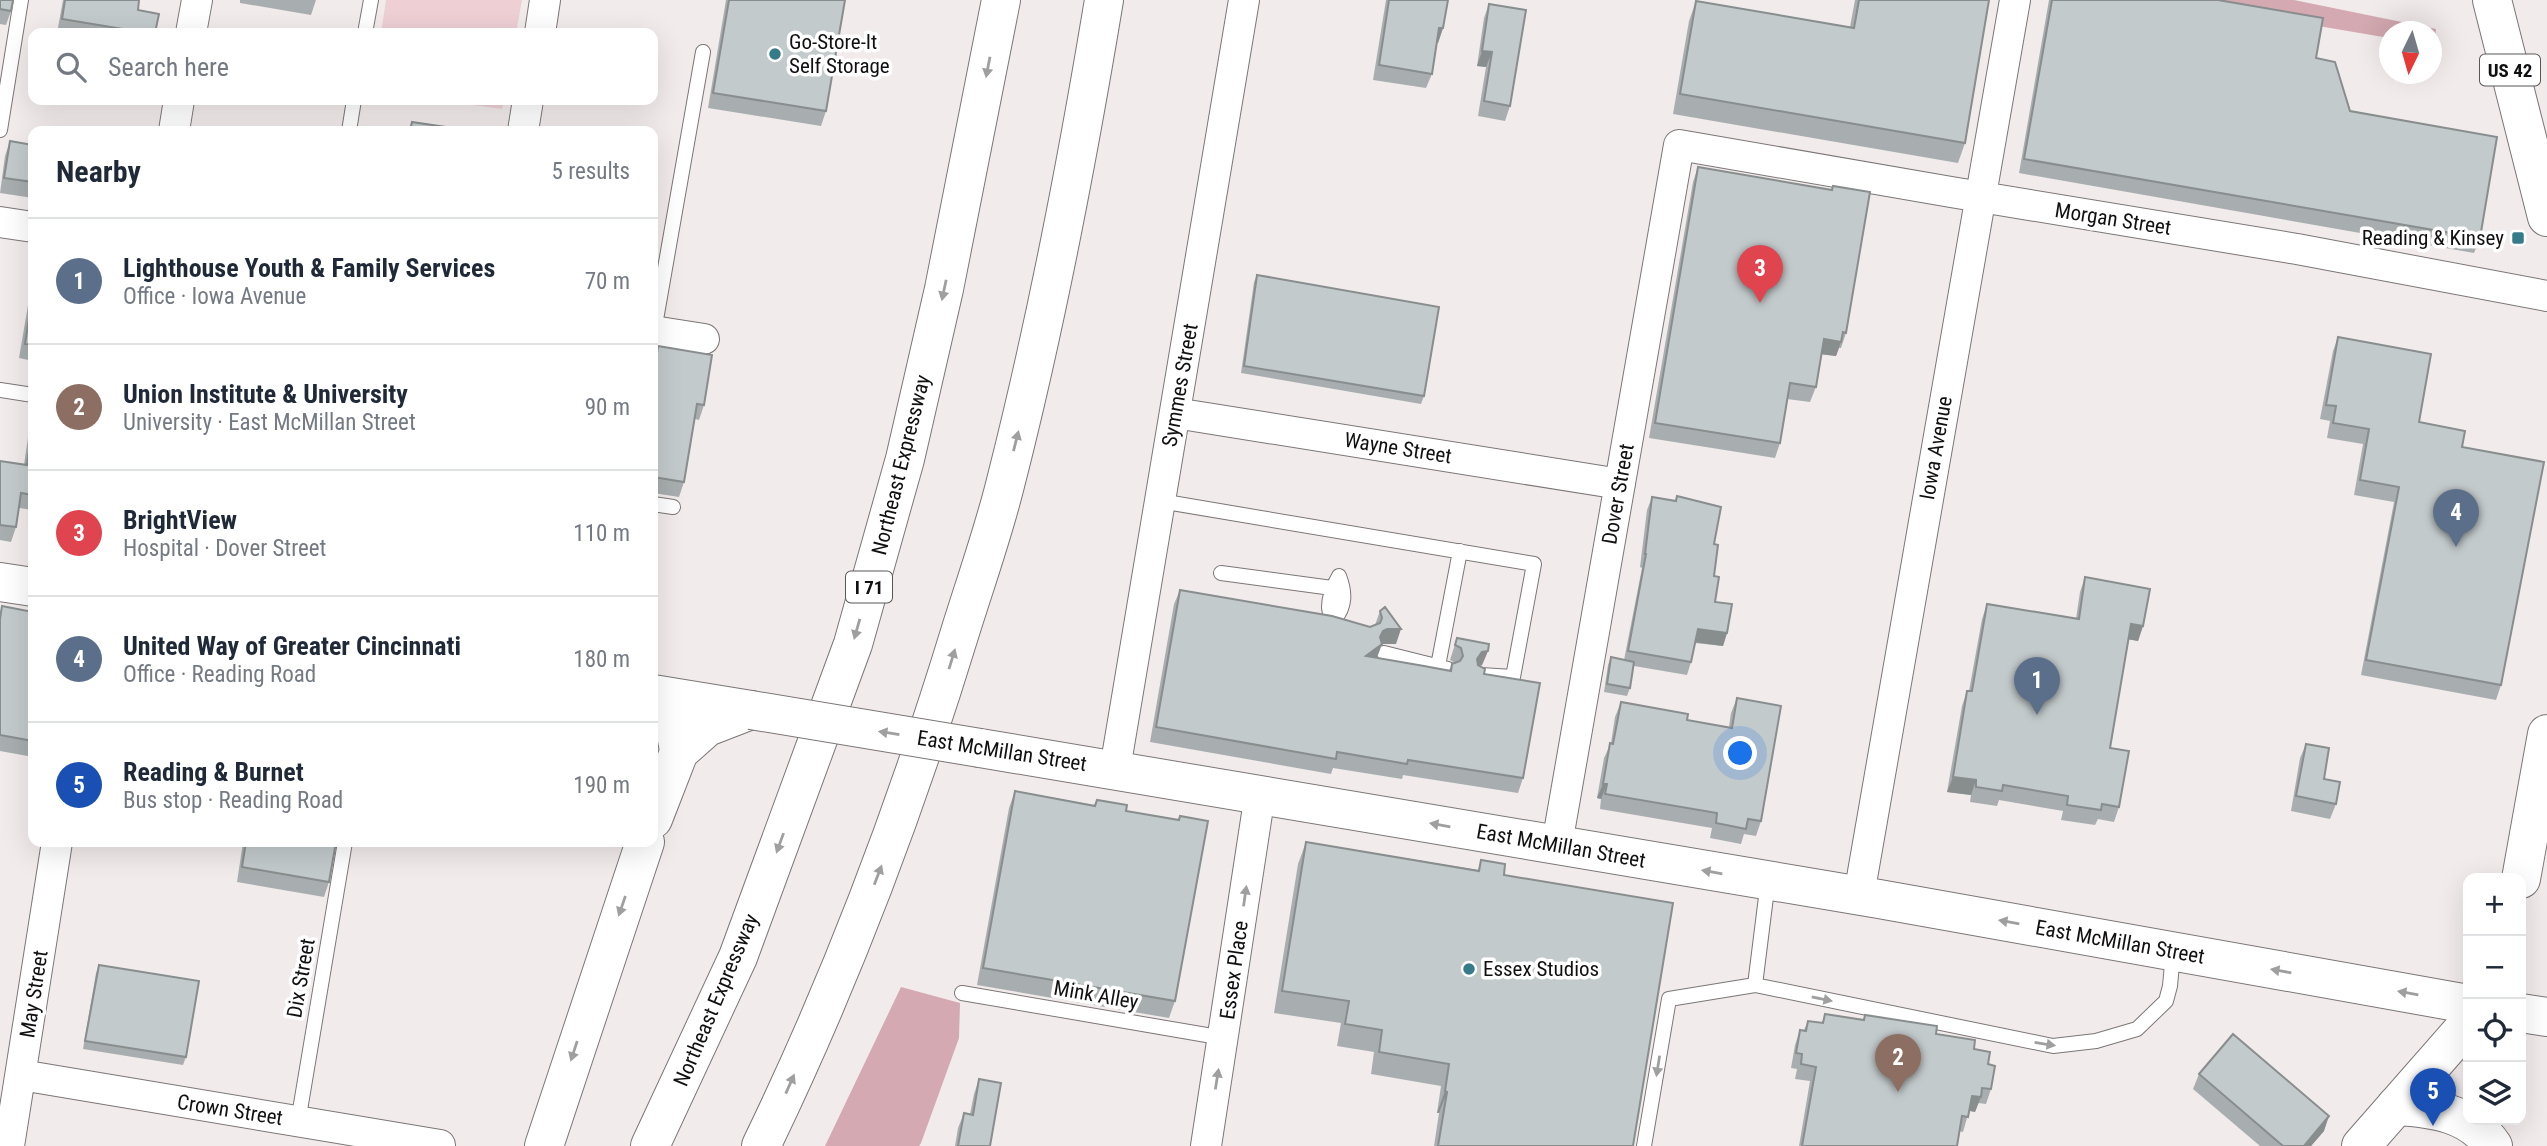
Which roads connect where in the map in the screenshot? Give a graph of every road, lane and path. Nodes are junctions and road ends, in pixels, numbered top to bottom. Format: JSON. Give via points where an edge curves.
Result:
{"nodes":[{"id":1,"x":21,"y":0,"type":"edge"},
{"id":2,"x":197,"y":0,"type":"edge"},
{"id":3,"x":371,"y":0,"type":"edge"},
{"id":4,"x":545,"y":0,"type":"edge"},
{"id":5,"x":1001,"y":0,"type":"edge"},
{"id":6,"x":1104,"y":0,"type":"edge"},
{"id":7,"x":1244,"y":0,"type":"edge"},
{"id":8,"x":2015,"y":0,"type":"edge"},
{"id":9,"x":2492,"y":0,"type":"edge"},
{"id":10,"x":192,"y":28,"type":"edge"},
{"id":11,"x":366,"y":28,"type":"edge"},
{"id":12,"x":541,"y":28,"type":"edge"},
{"id":13,"x":703,"y":52,"type":"dead end"},
{"id":14,"x":178,"y":105,"type":"edge"},
{"id":15,"x":353,"y":105,"type":"edge"},
{"id":16,"x":527,"y":105,"type":"edge"},
{"id":17,"x":175,"y":126,"type":"edge"},
{"id":18,"x":350,"y":126,"type":"edge"},
{"id":19,"x":524,"y":126,"type":"edge"},
{"id":20,"x":0,"y":130,"type":"edge"},
{"id":21,"x":1679,"y":145,"type":"joint"},
{"id":22,"x":1980,"y":197,"type":"junction"},
{"id":23,"x":2547,"y":216,"type":"edge"},
{"id":24,"x":0,"y":222,"type":"edge"},
{"id":25,"x":28,"y":226,"type":"edge"},
{"id":26,"x":2547,"y":296,"type":"edge"},
{"id":27,"x":658,"y":303,"type":"edge"},
{"id":28,"x":658,"y":332,"type":"edge"},
{"id":29,"x":704,"y":340,"type":"dead end"},
{"id":30,"x":0,"y":390,"type":"edge"},
{"id":31,"x":28,"y":394,"type":"edge"},
{"id":32,"x":1175,"y":413,"type":"junction"},
{"id":33,"x":1620,"y":484,"type":"junction"},
{"id":34,"x":1160,"y":501,"type":"junction"},
{"id":35,"x":658,"y":505,"type":"edge"},
{"id":36,"x":673,"y":507,"type":"dead end"},
{"id":37,"x":1460,"y":551,"type":"junction"},
{"id":38,"x":1221,"y":573,"type":"dead end"},
{"id":39,"x":0,"y":582,"type":"edge"},
{"id":40,"x":28,"y":586,"type":"edge"},
{"id":41,"x":1356,"y":629,"type":"edge"},
{"id":42,"x":1384,"y":653,"type":"edge"},
{"id":43,"x":1481,"y":675,"type":"edge"},
{"id":44,"x":658,"y":695,"type":"edge"},
{"id":45,"x":658,"y":704,"type":"edge"},
{"id":46,"x":751,"y":710,"type":"junction"},
{"id":47,"x":2547,"y":734,"type":"edge"},
{"id":48,"x":679,"y":752,"type":"junction"},
{"id":49,"x":1115,"y":769,"type":"junction"},
{"id":50,"x":1261,"y":794,"type":"junction"},
{"id":51,"x":658,"y":806,"type":"edge"},
{"id":52,"x":1558,"y":844,"type":"junction"},
{"id":53,"x":56,"y":847,"type":"edge"},
{"id":54,"x":344,"y":847,"type":"edge"},
{"id":55,"x":643,"y":847,"type":"edge"},
{"id":56,"x":2522,"y":873,"type":"edge"},
{"id":57,"x":1768,"y":880,"type":"junction"},
{"id":58,"x":1859,"y":895,"type":"junction"},
{"id":59,"x":2173,"y":952,"type":"junction"},
{"id":60,"x":1755,"y":985,"type":"junction"},
{"id":61,"x":962,"y":993,"type":"dead end"},
{"id":62,"x":2463,"y":1003,"type":"edge"},
{"id":63,"x":2526,"y":1014,"type":"edge"},
{"id":64,"x":2547,"y":1017,"type":"edge"},
{"id":65,"x":2463,"y":1031,"type":"edge"},
{"id":66,"x":1224,"y":1038,"type":"junction"},
{"id":67,"x":21,"y":1076,"type":"junction"},
{"id":68,"x":2396,"y":1106,"type":"junction"},
{"id":69,"x":298,"y":1122,"type":"junction"},
{"id":70,"x":2506,"y":1125,"type":"edge"},
{"id":71,"x":440,"y":1145,"type":"edge"},
{"id":72,"x":9,"y":1146,"type":"edge"},
{"id":73,"x":544,"y":1146,"type":"edge"},
{"id":74,"x":650,"y":1146,"type":"edge"},
{"id":75,"x":761,"y":1146,"type":"edge"},
{"id":76,"x":1206,"y":1146,"type":"edge"},
{"id":77,"x":1644,"y":1146,"type":"edge"},
{"id":78,"x":2361,"y":1146,"type":"edge"},
{"id":79,"x":2493,"y":1146,"type":"edge"},
{"id":80,"x":2509,"y":1146,"type":"edge"}],
"edges":[{"from":1,"to":20,"type":"lane"},
{"from":2,"to":10,"type":"street"},
{"from":3,"to":11,"type":"lane"},
{"from":4,"to":12,"type":"street"},
{"from":5,"to":74,"type":"main road","name":"Northeast Expressway","number":"I 71","one_way":true,"via":[[905,459],[853,644],[738,957]]},
{"from":75,"to":6,"type":"main road","one_way":true,"via":[[893,838],[1004,488],[1042,331]]},
{"from":7,"to":32,"type":"street","name":"Symmes Street"},
{"from":8,"to":22,"type":"street","name":"Iowa Avenue"},
{"from":9,"to":23,"type":"main road","number":"US 42"},
{"from":13,"to":27,"type":"lane"},
{"from":14,"to":17,"type":"street"},
{"from":15,"to":18,"type":"lane"},
{"from":16,"to":19,"type":"street"},
{"from":21,"to":22,"type":"street","name":"Morgan Street"},
{"from":21,"to":33,"type":"street","name":"Dover Street"},
{"from":22,"to":26,"type":"street","name":"Morgan Street","via":[[2297,248]]},
{"from":22,"to":58,"type":"street","name":"Iowa Avenue"},
{"from":24,"to":25,"type":"street"},
{"from":28,"to":29,"type":"street"},
{"from":30,"to":31,"type":"lane"},
{"from":32,"to":33,"type":"street","name":"Wayne Street"},
{"from":32,"to":34,"type":"street","name":"Symmes Street"},
{"from":33,"to":52,"type":"street","name":"Dover Street"},
{"from":34,"to":37,"type":"lane"},
{"from":34,"to":49,"type":"street","name":"Symmes Street"},
{"from":35,"to":36,"type":"lane"},
{"from":37,"to":42,"type":"lane","via":[[1443,667]]},
{"from":37,"to":43,"type":"lane","via":[[1534,564],[1513,677]]},
{"from":38,"to":41,"type":"lane","via":[[1332,588],[1339,576],[1345,590],[1334,625]]},
{"from":39,"to":40,"type":"main road"},
{"from":44,"to":46,"type":"main road","name":"East McMillan Street"},
{"from":45,"to":48,"type":"main road","via":[[677,732]]},
{"from":46,"to":48,"type":"main road","via":[[707,727]]},
{"from":49,"to":46,"type":"main road","name":"East McMillan Street","one_way":true,"bridge":true},
{"from":47,"to":56,"type":"main road"},
{"from":48,"to":51,"type":"main road"},
{"from":49,"to":50,"type":"main road","name":"East McMillan Street"},
{"from":52,"to":50,"type":"main road","name":"East McMillan Street","one_way":true},
{"from":66,"to":50,"type":"street","name":"Essex Place","one_way":true},
{"from":57,"to":52,"type":"main road","name":"East McMillan Street","one_way":true},
{"from":53,"to":67,"type":"street","name":"May Street"},
{"from":54,"to":69,"type":"lane","name":"Dix Street"},
{"from":55,"to":73,"type":"main road","one_way":true},
{"from":57,"to":58,"type":"main road","name":"East McMillan Street"},
{"from":57,"to":60,"type":"lane"},
{"from":59,"to":58,"type":"main road","name":"East McMillan Street","one_way":true},
{"from":60,"to":59,"type":"lane","one_way":true,"via":[[2053,1046],[2096,1041],[2137,1029],[2166,1001]]},
{"from":62,"to":59,"type":"main road","name":"East McMillan Street","one_way":true},
{"from":60,"to":77,"type":"lane","one_way":true,"via":[[1669,999]]},
{"from":61,"to":66,"type":"lane","name":"Mink Alley"},
{"from":63,"to":64,"type":"main road"},
{"from":65,"to":68,"type":"main road"},
{"from":76,"to":66,"type":"street","name":"Essex Place","one_way":true},
{"from":67,"to":69,"type":"street","name":"Crown Street"},
{"from":67,"to":72,"type":"street","name":"May Street"},
{"from":68,"to":78,"type":"main road"},
{"from":68,"to":79,"type":"main road","via":[[2428,1108],[2471,1122]]},
{"from":69,"to":71,"type":"street","name":"Crown Street"},
{"from":70,"to":80,"type":"main road"}]}
